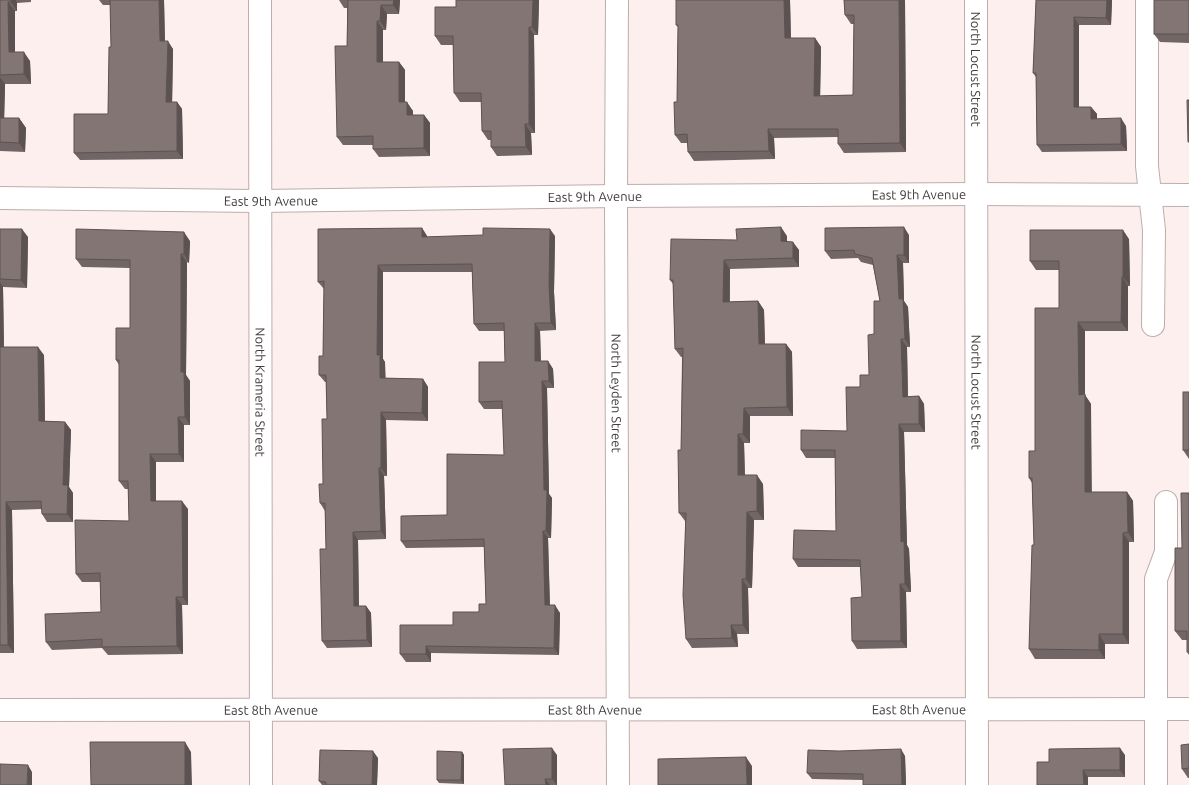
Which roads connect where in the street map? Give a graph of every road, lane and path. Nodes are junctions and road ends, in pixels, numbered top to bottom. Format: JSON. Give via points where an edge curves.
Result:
{"nodes":[{"id":1,"x":260,"y":0,"type":"edge"},
{"id":2,"x":617,"y":0,"type":"edge"},
{"id":3,"x":976,"y":0,"type":"edge"},
{"id":4,"x":1147,"y":0,"type":"edge"},
{"id":5,"x":976,"y":194,"type":"junction"},
{"id":6,"x":1149,"y":195,"type":"junction"},
{"id":7,"x":1189,"y":195,"type":"edge"},
{"id":8,"x":616,"y":196,"type":"junction"},
{"id":9,"x":0,"y":198,"type":"edge"},
{"id":10,"x":260,"y":200,"type":"junction"},
{"id":11,"x":1153,"y":324,"type":"dead end"},
{"id":12,"x":1166,"y":502,"type":"dead end"},
{"id":13,"x":1156,"y":709,"type":"junction"},
{"id":14,"x":1189,"y":709,"type":"edge"},
{"id":15,"x":0,"y":710,"type":"edge"},
{"id":16,"x":260,"y":710,"type":"junction"},
{"id":17,"x":619,"y":710,"type":"junction"},
{"id":18,"x":977,"y":710,"type":"junction"},
{"id":19,"x":260,"y":785,"type":"edge"},
{"id":20,"x":618,"y":785,"type":"edge"},
{"id":21,"x":977,"y":785,"type":"edge"},
{"id":22,"x":1156,"y":785,"type":"edge"}],
"edges":[{"from":1,"to":10,"type":"street","name":"North Krameria Street"},
{"from":2,"to":8,"type":"street","name":"North Leyden Street"},
{"from":3,"to":5,"type":"street","name":"North Locust Street"},
{"from":4,"to":6,"type":"street"},
{"from":5,"to":6,"type":"street","name":"East 9th Avenue"},
{"from":5,"to":8,"type":"street","name":"East 9th Avenue"},
{"from":5,"to":18,"type":"street","name":"North Locust Street"},
{"from":6,"to":7,"type":"street","name":"East 9th Avenue"},
{"from":6,"to":11,"type":"street","via":[[1154,230]]},
{"from":8,"to":10,"type":"street","name":"East 9th Avenue"},
{"from":8,"to":17,"type":"street","name":"North Leyden Street"},
{"from":9,"to":10,"type":"street","name":"East 9th Avenue"},
{"from":10,"to":16,"type":"street","name":"North Krameria Street"},
{"from":12,"to":13,"type":"street","via":[[1166,552],[1156,579]]},
{"from":13,"to":14,"type":"street","name":"East 8th Avenue"},
{"from":13,"to":18,"type":"street","name":"East 8th Avenue"},
{"from":13,"to":22,"type":"street"},
{"from":15,"to":16,"type":"street","name":"East 8th Avenue"},
{"from":16,"to":17,"type":"street","name":"East 8th Avenue"},
{"from":16,"to":19,"type":"street","name":"North Krameria Street"},
{"from":17,"to":18,"type":"street","name":"East 8th Avenue"},
{"from":17,"to":20,"type":"street","name":"North Leyden Street"},
{"from":18,"to":21,"type":"street","name":"North Locust Street"}]}
